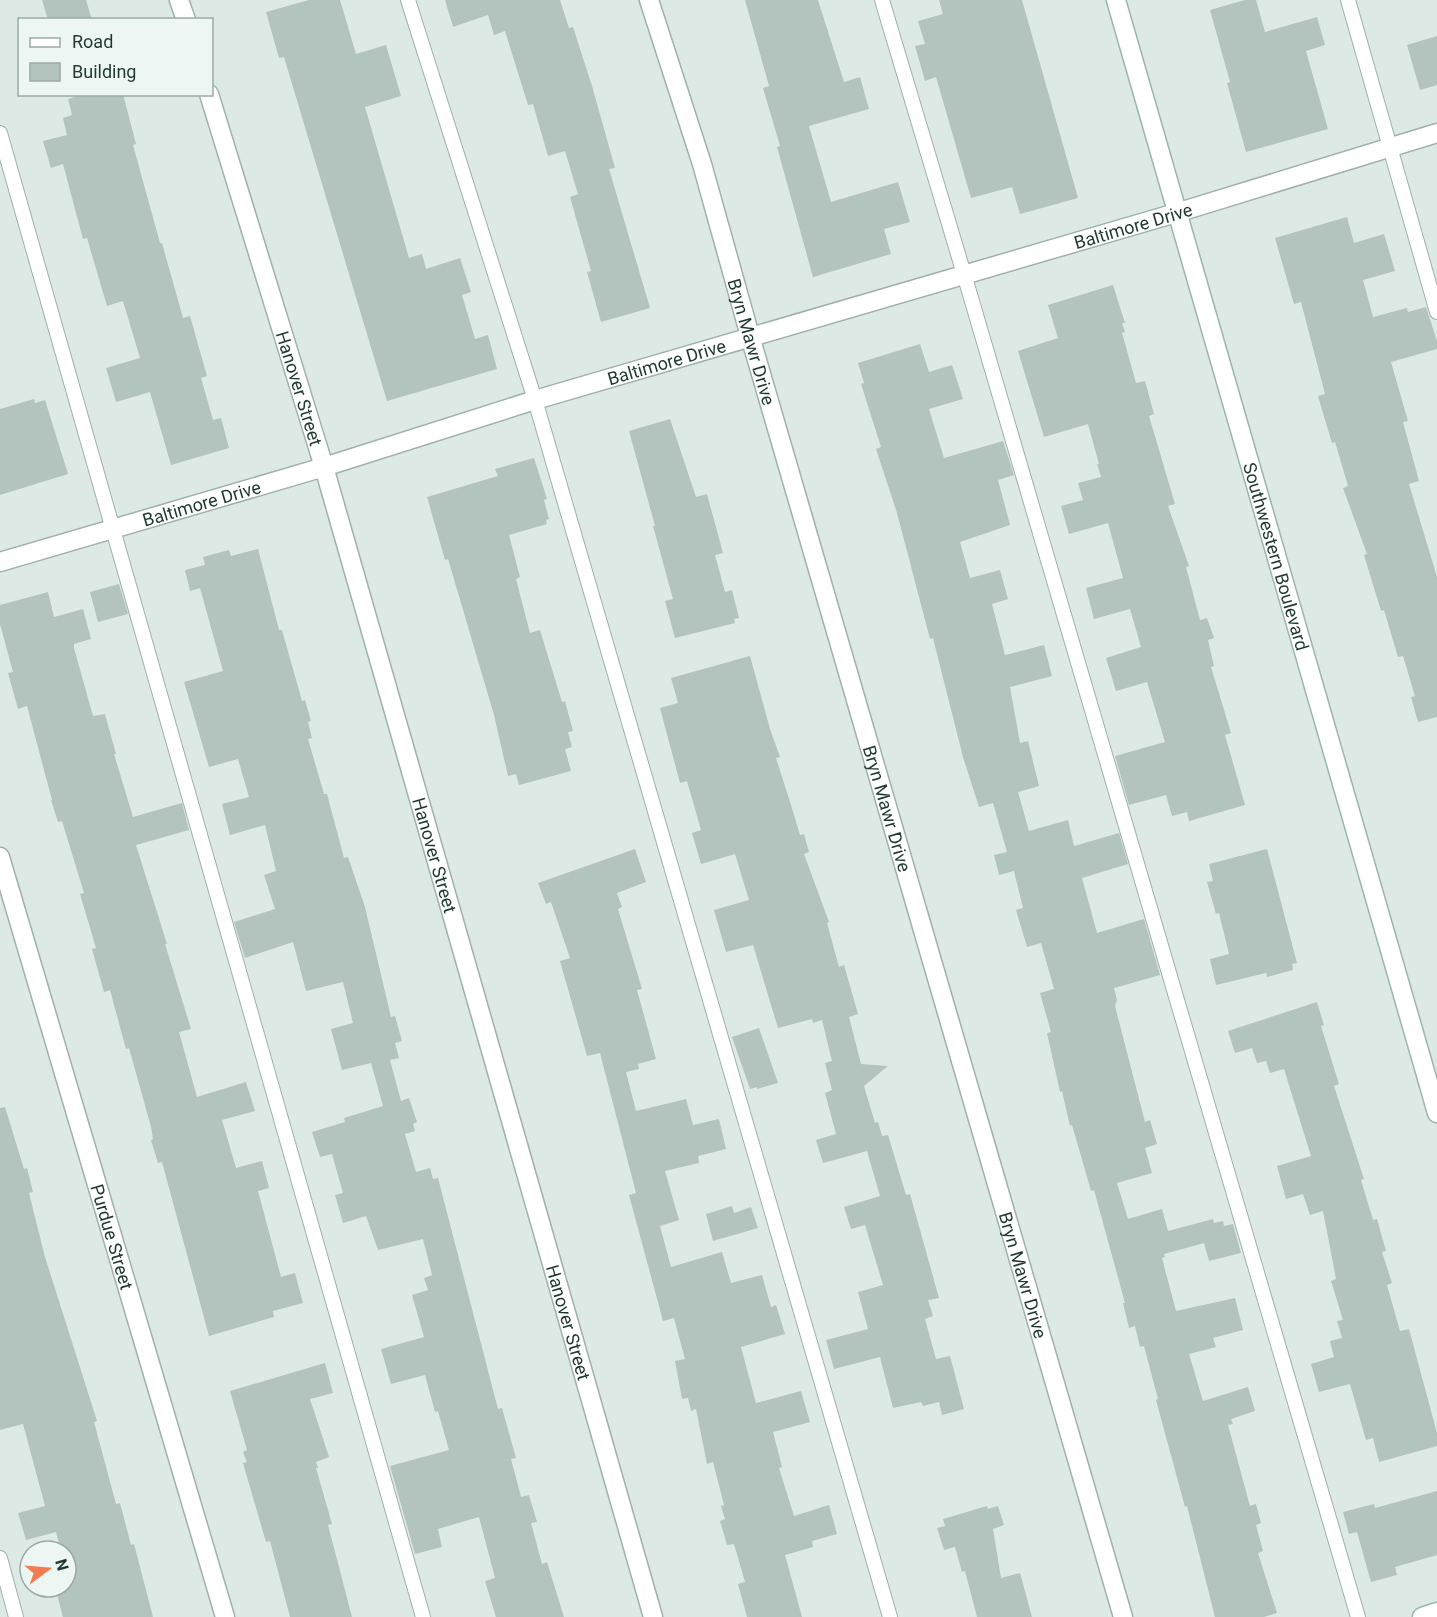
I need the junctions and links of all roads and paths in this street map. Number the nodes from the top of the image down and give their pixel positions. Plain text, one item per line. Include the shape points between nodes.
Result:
1 (180, 0) edge
2 (408, 0) edge
3 (649, 0) edge
4 (882, 0) edge
5 (1116, 0) edge
6 (1348, 0) edge
7 (185, 18) edge
8 (210, 96) edge
9 (0, 133) edge
10 (1437, 134) edge
11 (1389, 148) junction
12 (1176, 213) junction
13 (964, 274) junction
14 (1437, 312) edge
15 (750, 336) junction
16 (535, 400) junction
17 (324, 467) junction
18 (111, 529) junction
19 (0, 562) edge
20 (0, 857) edge
21 (1437, 1113) edge
22 (0, 1558) edge
23 (1437, 1612) edge
24 (16, 1617) edge
25 (225, 1617) edge
26 (423, 1617) edge
27 (653, 1617) edge
28 (890, 1617) edge
29 (1124, 1617) edge
30 (1358, 1617) edge
31 (1422, 1617) edge

1 - 7 street
2 - 16 lane
3 - 15 street, Bryn Mawr Drive via 702,164
4 - 13 lane
5 - 12 street, Southwestern Boulevard
6 - 11 lane
8 - 17 street, Hanover Street
9 - 18 lane
10 - 11 street, Baltimore Drive
11 - 12 street, Baltimore Drive
11 - 14 lane
12 - 13 street, Baltimore Drive
12 - 21 street, Southwestern Boulevard
13 - 15 street, Baltimore Drive
13 - 30 lane
15 - 16 street, Baltimore Drive
15 - 29 street, Bryn Mawr Drive
16 - 17 street, Baltimore Drive
16 - 28 lane
17 - 18 street, Baltimore Drive
17 - 27 street, Hanover Street
18 - 19 street, Baltimore Drive
18 - 26 lane
20 - 25 street, Purdue Street
22 - 24 lane
23 - 31 street

